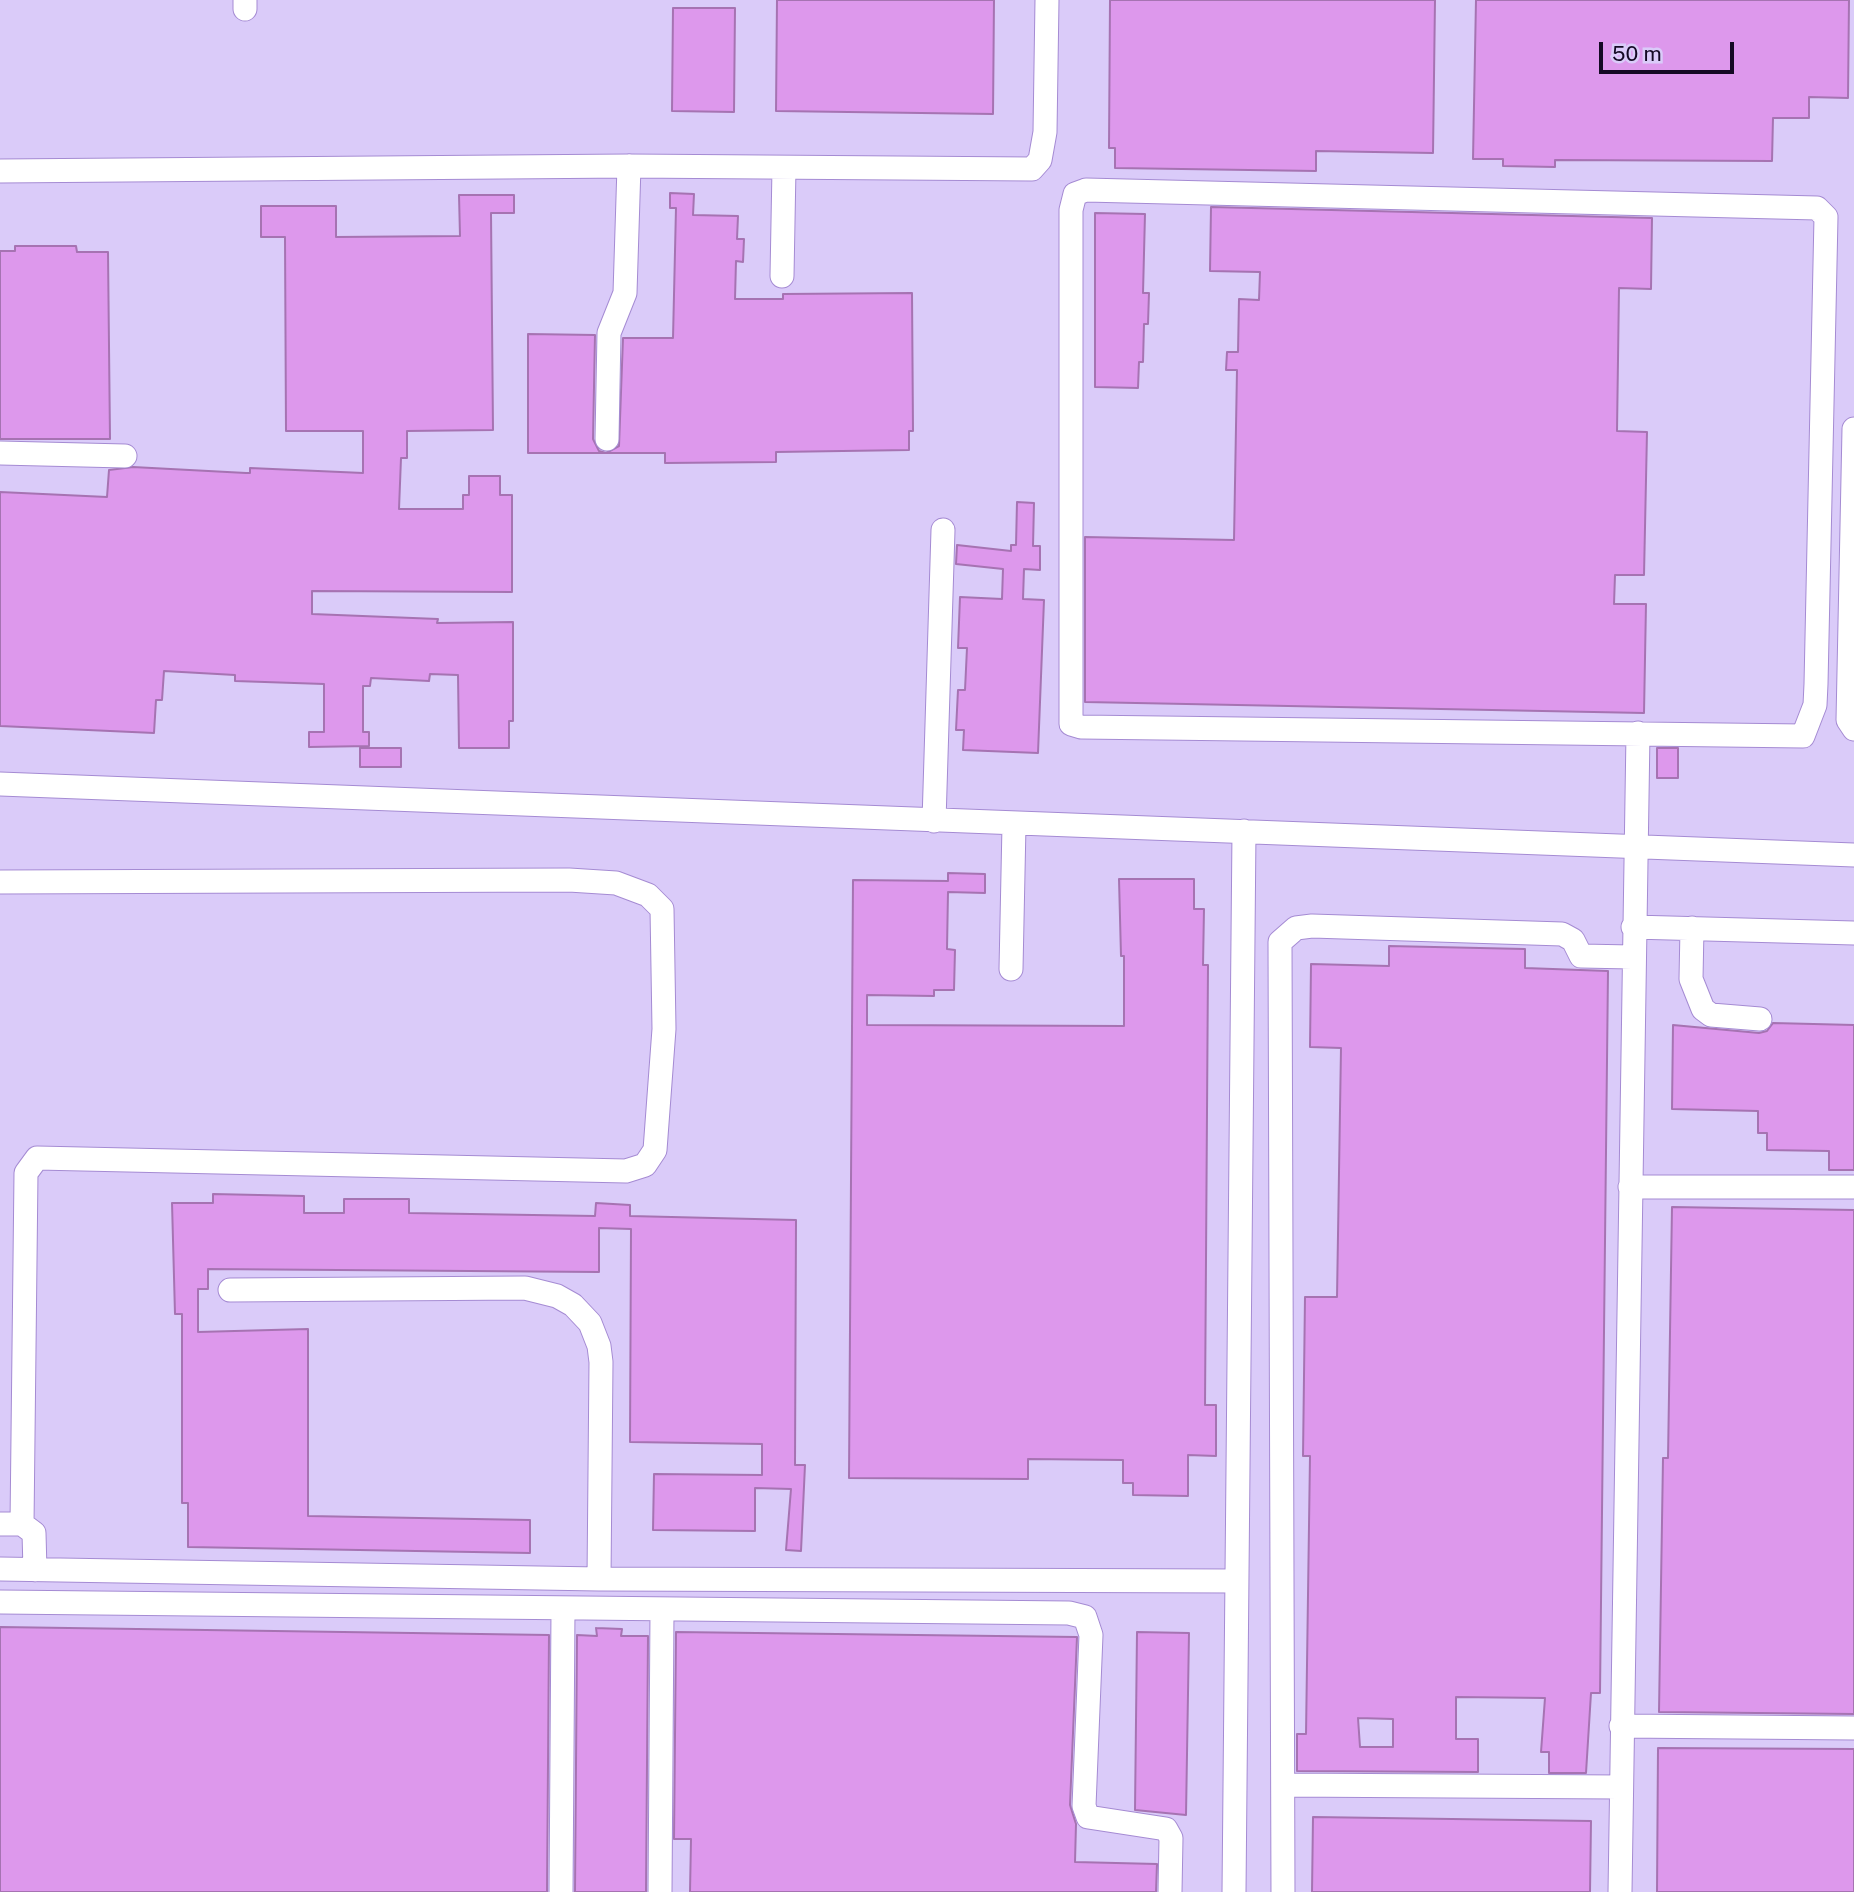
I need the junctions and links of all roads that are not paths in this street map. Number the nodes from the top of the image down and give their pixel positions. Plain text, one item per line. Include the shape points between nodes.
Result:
1 (1047, 0) edge
2 (629, 166) junction
3 (784, 168) junction
4 (0, 171) edge
5 (782, 276) dead end
6 (1854, 429) edge
7 (607, 439) dead end
8 (0, 453) edge
9 (125, 456) dead end
10 (943, 530) dead end
11 (1854, 729) edge
12 (1638, 733) junction
13 (0, 784) edge
14 (934, 821) junction
15 (1014, 825) junction
16 (1244, 831) junction
17 (1634, 844) junction
18 (1854, 855) edge
19 (0, 882) edge
20 (1633, 927) junction
21 (1692, 928) junction
22 (1854, 933) edge
23 (1632, 957) junction
24 (1012, 969) dead end
25 (1760, 1018) dead end
26 (1630, 1187) junction
27 (1854, 1187) edge
28 (230, 1290) dead end
29 (11, 1524) edge
30 (0, 1569) edge
31 (34, 1570) junction
32 (599, 1579) junction
33 (1236, 1581) junction
34 (0, 1602) edge
35 (563, 1609) junction
36 (662, 1611) junction
37 (1621, 1726) junction
38 (1854, 1728) edge
39 (1283, 1785) junction
40 (1620, 1787) junction
41 (561, 1892) edge
42 (660, 1892) edge
43 (1170, 1892) edge
44 (1234, 1892) edge
45 (1283, 1892) edge
46 (1620, 1892) edge

1 - 3 lane via 1045,132 1040,160 1032,169
2 - 3 lane
2 - 4 lane
2 - 7 lane via 625,293 609,333
3 - 5 lane
6 - 11 lane via 1848,720
8 - 9 lane
10 - 14 lane
12 - 12 lane via 1071,724 1071,210 1075,194 1086,190 1817,208 1826,216 1816,684 1809,724 1802,736
12 - 17 lane
13 - 14 lane
14 - 15 lane
15 - 16 lane
15 - 24 lane
16 - 17 lane
16 - 33 lane
17 - 18 lane
17 - 20 lane
19 - 29 lane via 569,880 616,883 648,895 662,909 663,1042 655,1150 645,1165 626,1171 37,1158 26,1173
20 - 21 lane
20 - 23 lane
21 - 22 lane
21 - 25 lane via 1691,979 1703,1009 1711,1015
23 - 26 lane
23 - 39 lane via 1581,956 1573,940 1562,934 1312,926 1296,928 1280,942
26 - 27 lane
26 - 37 lane
28 - 32 lane via 525,1288 573,1305 590,1323 601,1362
29 - 31 lane via 34,1533
30 - 31 lane
31 - 32 lane
32 - 33 lane
33 - 44 lane
34 - 35 lane
35 - 36 lane
35 - 41 lane
36 - 42 lane
36 - 43 lane via 1069,1613 1085,1617 1091,1635 1084,1806 1088,1817 1095,1819 1166,1829 1171,1838
37 - 38 lane
37 - 40 lane
39 - 40 lane
39 - 45 lane
40 - 46 lane

